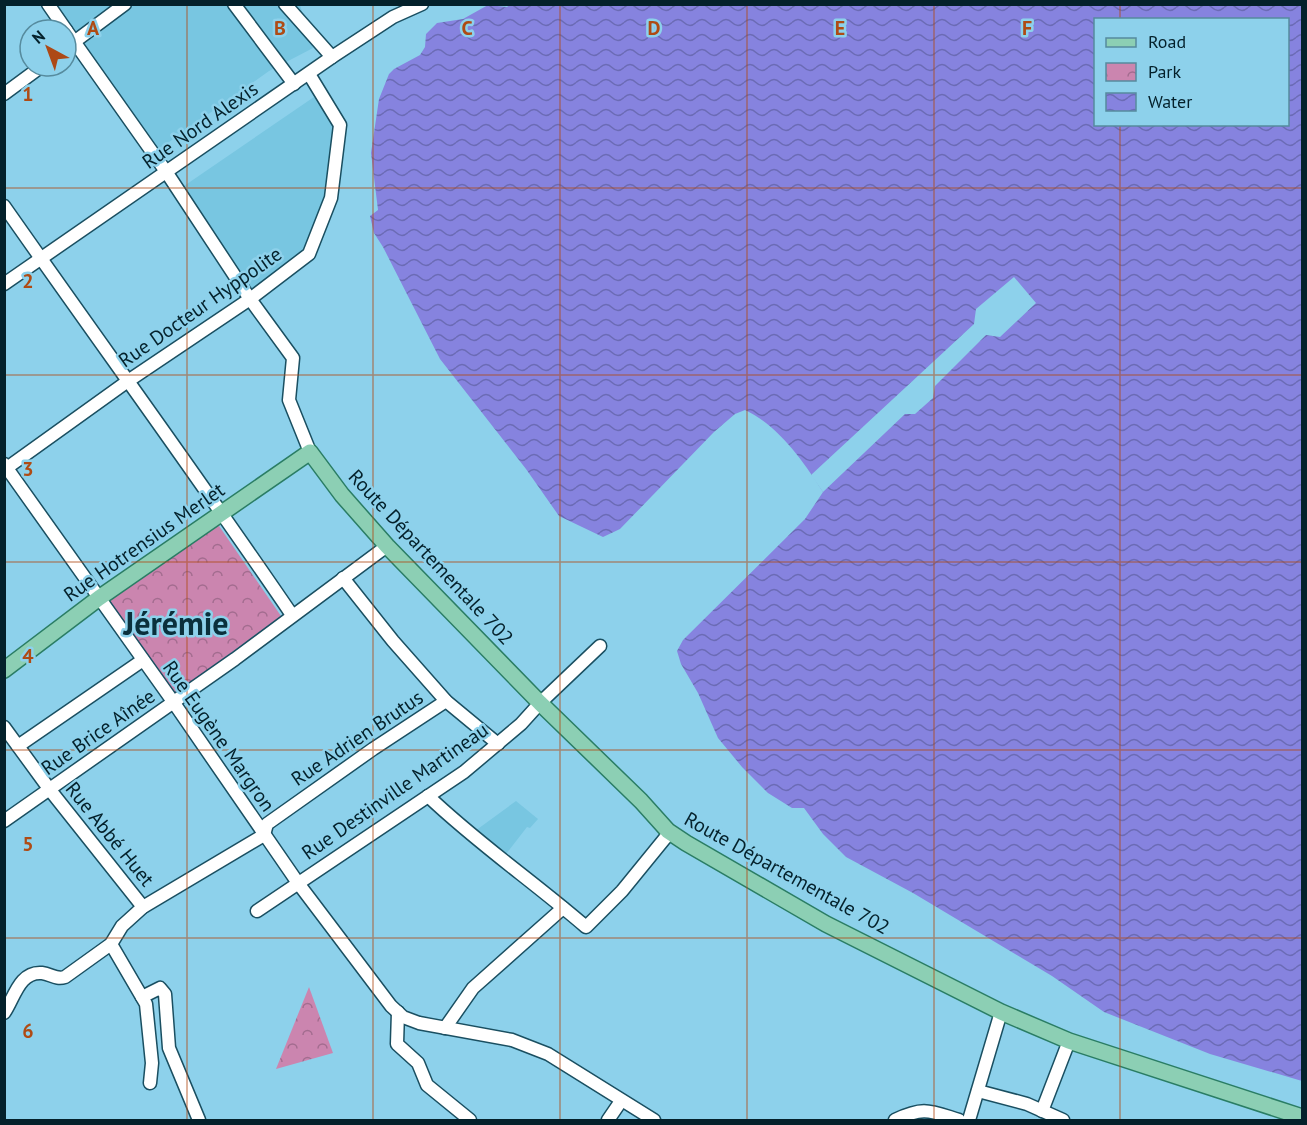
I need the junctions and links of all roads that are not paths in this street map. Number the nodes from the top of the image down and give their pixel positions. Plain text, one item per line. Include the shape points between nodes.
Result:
1 (48, 4) edge
2 (125, 4) edge
3 (234, 4) edge
4 (285, 4) edge
5 (422, 4) edge
6 (58, 18) edge
7 (78, 39) edge
8 (78, 56) edge
9 (332, 57) junction
10 (309, 74) junction
11 (26, 78) edge
12 (294, 84) junction
13 (4, 94) edge
14 (167, 173) junction
15 (4, 206) edge
16 (41, 259) junction
17 (4, 285) edge
18 (250, 299) junction
19 (128, 381) junction
20 (310, 452) junction
21 (6, 467) edge
22 (222, 512) junction
23 (387, 546) junction
24 (343, 578) junction
25 (99, 598) junction
26 (292, 615) junction
27 (600, 646) dead end
28 (144, 660) junction
29 (4, 670) edge
30 (446, 701) junction
31 (174, 703) junction
32 (540, 703) junction
33 (5, 727) edge
34 (498, 744) junction
35 (18, 746) junction
36 (50, 790) junction
37 (428, 796) junction
38 (4, 821) edge
39 (668, 831) junction
40 (264, 835) junction
41 (298, 883) junction
42 (143, 907) junction
43 (563, 908) junction
44 (257, 911) dead end
45 (111, 944) junction
46 (142, 997) junction
47 (398, 1012) junction
48 (1001, 1012) junction
49 (4, 1013) edge
50 (445, 1028) junction
51 (1069, 1041) junction
52 (150, 1083) dead end
53 (978, 1091) junction
54 (621, 1101) junction
55 (1042, 1111) junction
56 (1302, 1118) edge
57 (900, 1119) edge
58 (199, 1120) edge
59 (470, 1120) edge
60 (608, 1120) edge
61 (654, 1120) edge
62 (959, 1120) edge
63 (969, 1120) edge
64 (1063, 1120) edge

1 - 6 street
2 - 7 street
3 - 12 street
4 - 9 street
5 - 9 street, Rue Nord Alexis via 393,17
8 - 14 street
9 - 10 street, Rue Nord Alexis
10 - 12 street, Rue Nord Alexis
10 - 18 street, Rue Docteur Hyppolite via 340,125 331,198 309,254
11 - 13 street
12 - 14 street, Rue Nord Alexis
14 - 16 street, Rue Nord Alexis
14 - 18 street
15 - 16 street
16 - 17 street, Rue Nord Alexis
16 - 19 street
18 - 19 street, Rue Docteur Hyppolite
18 - 20 street via 293,358 289,400
19 - 21 street, Rue Docteur Hyppolite
19 - 22 street
20 - 22 main road, Rue Hotrensius Merlet
20 - 23 main road, Route Départementale 702
21 - 25 street, Rue Eugène Margron
22 - 25 main road, Rue Hotrensius Merlet
22 - 26 street
23 - 24 street, Rue Brice Aînée
23 - 32 main road, Route Départementale 702
24 - 26 street, Rue Brice Aînée
24 - 30 street
25 - 28 street, Rue Eugène Margron
25 - 29 main road, Rue Hotrensius Merlet
26 - 31 street, Rue Brice Aînée
27 - 32 street, Rue Destinville Martineau
28 - 31 street, Rue Eugène Margron
28 - 35 street
30 - 34 street
30 - 40 street, Rue Adrien Brutus via 267,824
31 - 36 street, Rue Brice Aînée
31 - 40 street, Rue Eugène Margron
32 - 34 street, Rue Destinville Martineau
32 - 39 main road, Route Départementale 702
33 - 35 street, Rue Abbé Huet
34 - 37 street, Rue Destinville Martineau
35 - 36 street, Rue Abbé Huet
36 - 38 street, Rue Brice Aînée
36 - 42 street, Rue Abbé Huet
37 - 41 street, Rue Destinville Martineau
37 - 43 street via 458,825
39 - 43 street via 622,891 585,927
39 - 48 main road, Route Départementale 702 via 826,924
40 - 41 street, Rue Eugène Margron
40 - 42 street, Rue Adrien Brutus
41 - 44 street, Rue Destinville Martineau
41 - 47 street, Rue Eugène Margron
42 - 45 street, Rue Adrien Brutus via 122,926
43 - 50 street via 473,988
45 - 46 street
45 - 49 street, Rue Adrien Brutus via 65,977 42,973 26,979
46 - 52 street via 152,1063
46 - 58 street via 160,988 165,994 169,1048
47 - 50 street via 419,1023
47 - 59 street via 397,1044 417,1063 427,1084
48 - 51 main road, Route Départementale 702
48 - 53 street
50 - 54 street via 512,1040 548,1053
51 - 55 street
51 - 56 main road, Route Départementale 702
53 - 55 street
53 - 63 street
54 - 60 street
54 - 61 street
55 - 64 street
57 - 62 street via 912,1112 930,1110

